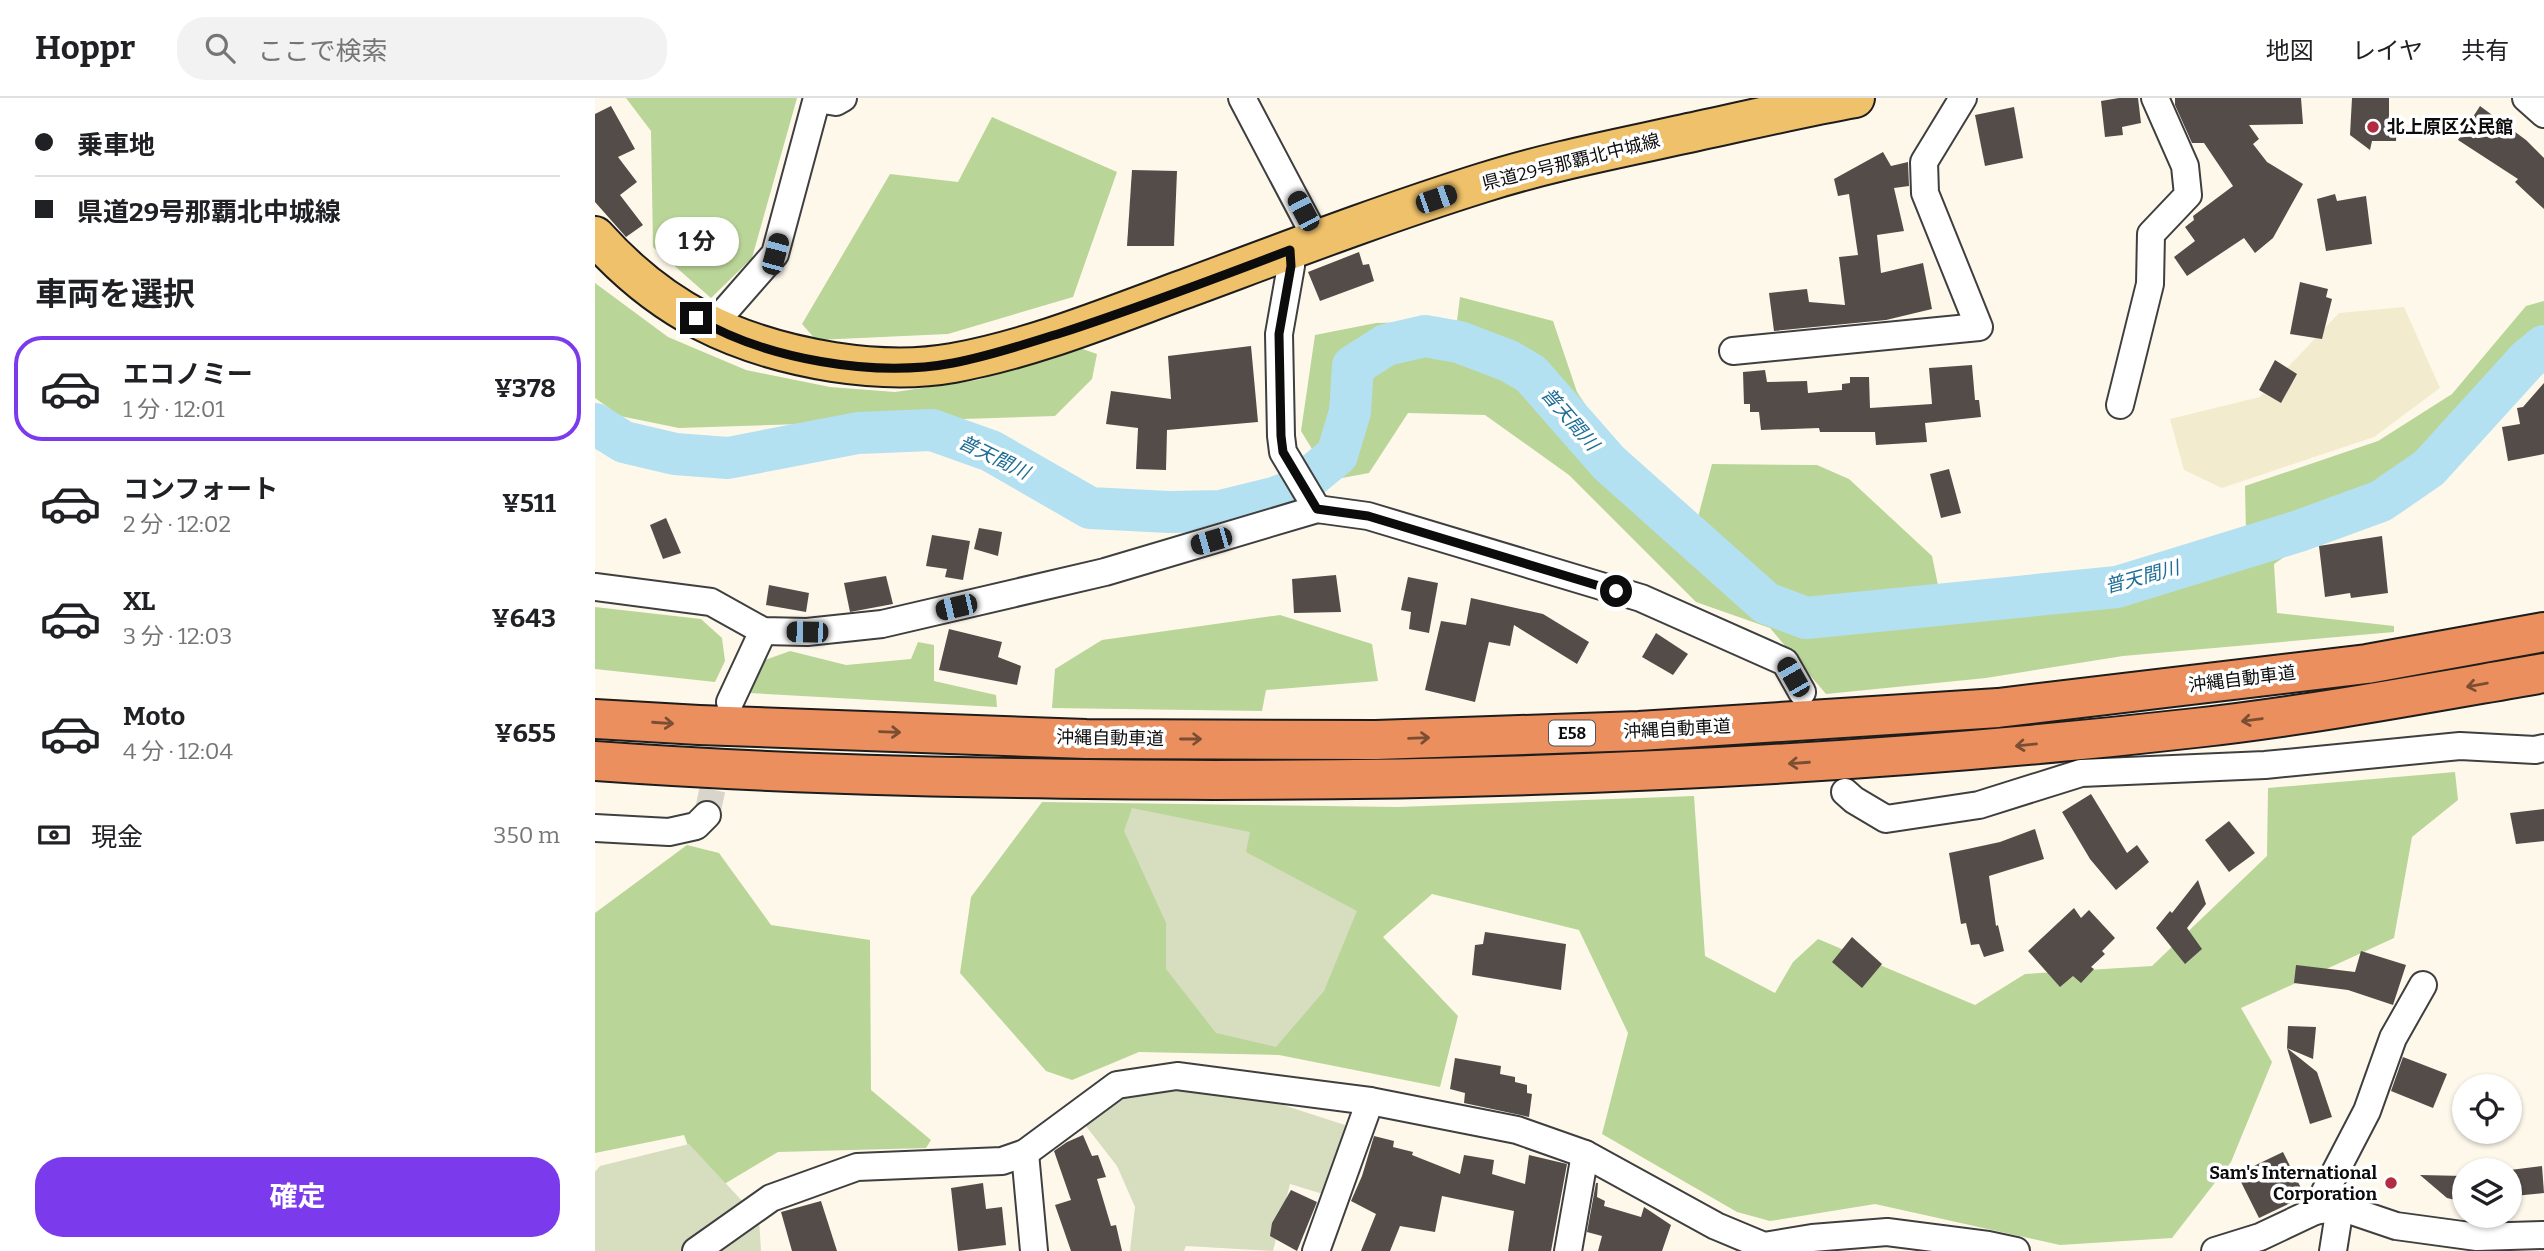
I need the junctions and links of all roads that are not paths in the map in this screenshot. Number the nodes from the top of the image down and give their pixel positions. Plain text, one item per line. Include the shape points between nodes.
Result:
1 (817, 98) edge
2 (843, 98) edge
3 (1242, 98) edge
4 (1855, 98) edge
5 (1963, 98) edge
6 (2155, 98) edge
7 (2526, 98) edge
8 (2544, 114) edge
9 (595, 236) edge
10 (1304, 245) junction
11 (711, 327) junction
12 (1733, 351) dead end
13 (2120, 405) dead end
14 (1316, 509) junction
15 (595, 587) edge
16 (763, 631) junction
17 (2544, 632) edge
18 (2544, 673) edge
19 (1802, 692) dead end
20 (730, 702) tunnel mouth
21 (595, 719) edge
22 (2544, 748) edge
23 (595, 761) edge
24 (1846, 792) dead end
25 (707, 815) dead end
26 (595, 828) edge
27 (2423, 985) dead end
28 (1370, 1101) junction
29 (1025, 1153) junction
30 (1585, 1154) junction
31 (2327, 1209) junction
32 (2544, 1235) edge
33 (1764, 1249) edge
34 (696, 1251) edge
35 (1034, 1251) edge
36 (1316, 1251) edge
37 (1568, 1251) edge
38 (2017, 1251) edge
39 (2215, 1251) edge
40 (2333, 1251) edge

1 - 2 street via 837,102
1 - 11 street via 775,254
3 - 10 street
4 - 10 main road, 県道29号那覇北中城線 via 1543,166
5 - 12 street via 1924,162 1925,193 1979,327
6 - 13 street via 2185,166 2188,195 2151,234 2150,284
7 - 8 street
9 - 11 main road, 県道29号那覇北中城線 via 649,286
10 - 11 main road, 県道29号那覇北中城線 via 1092,323 951,363 860,366 791,355
10 - 14 street via 1291,266 1279,334 1283,452
14 - 16 street via 1105,572 882,624 807,632
14 - 19 street via 1368,516 1641,598 1785,662
15 - 16 street via 711,602
16 - 20 street
21 -> 17 highway, 沖縄自動車道 / E58 via 1100,739 1376,740 1639,732 1998,708 2367,664
18 -> 23 highway via 2198,728 1782,764 1399,780 1114,780 743,772
22 - 24 street via 2460,746 2265,765 2081,773 1979,805 1886,819
25 - 26 street via 696,826 669,832
27 - 31 street via 2393,1038
28 - 29 street via 1177,1076 1117,1085
28 - 30 street via 1517,1130
28 - 36 street
29 - 34 street via 1002,1161 857,1167 771,1198
29 - 35 street
30 - 33 street
30 - 37 street
31 - 32 street via 2396,1226 2477,1237
31 - 39 street
31 - 40 street
33 - 38 street via 1812,1238 1888,1232

